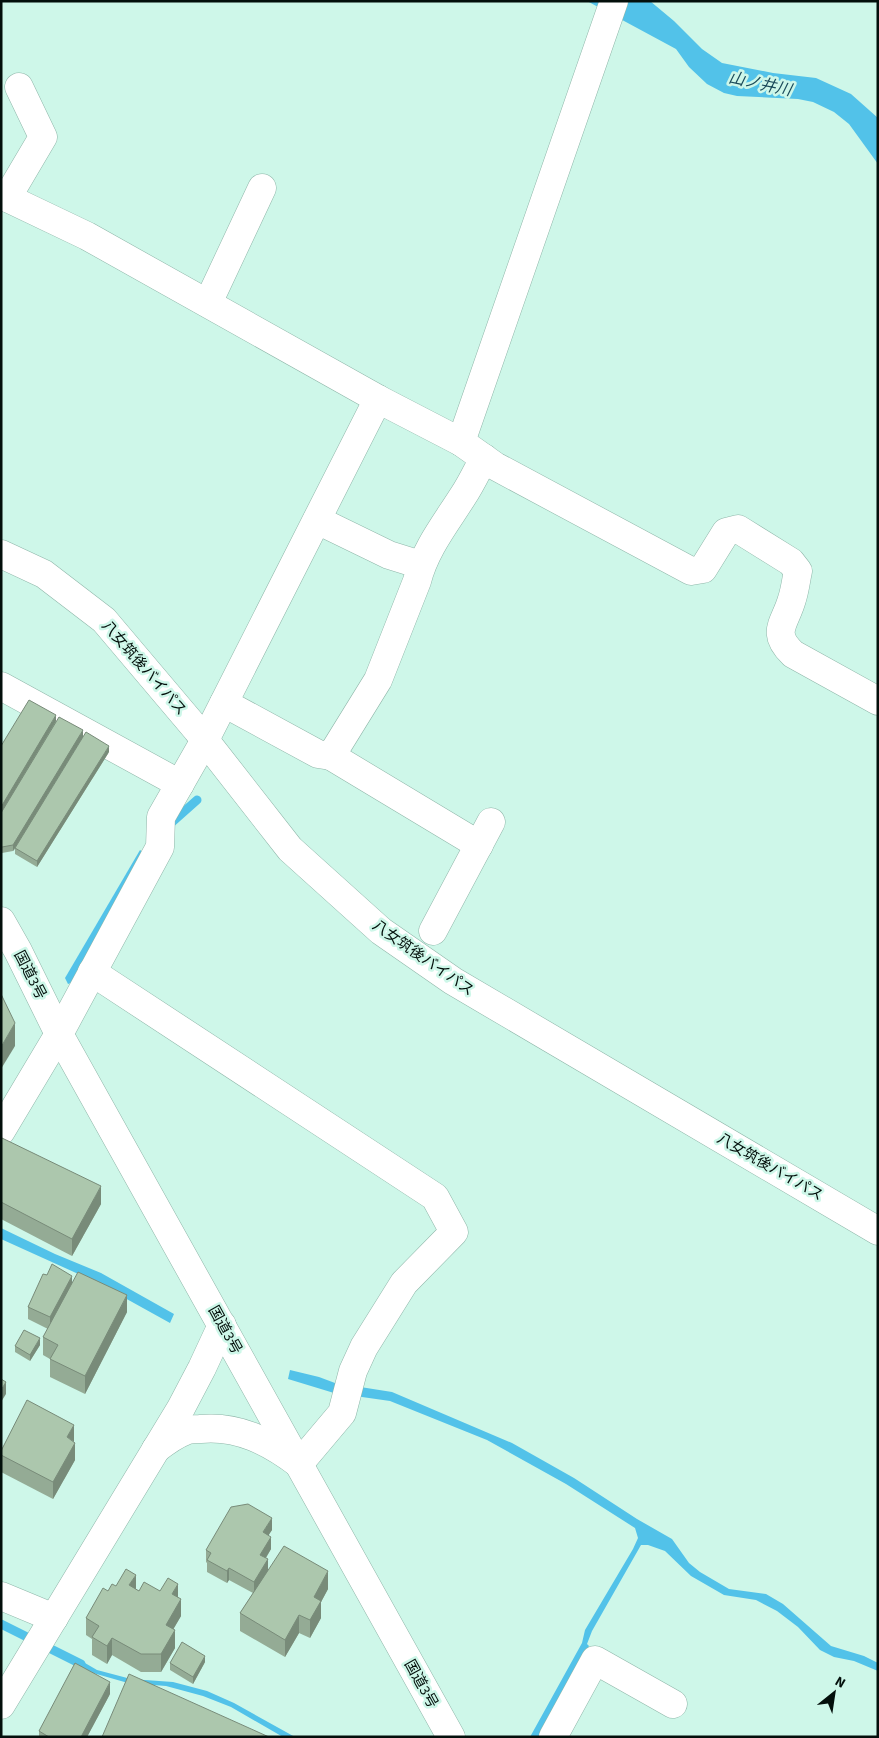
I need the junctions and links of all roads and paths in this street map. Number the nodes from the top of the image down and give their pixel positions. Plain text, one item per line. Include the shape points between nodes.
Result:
1 (614, 1) edge
2 (19, 86) dead end
3 (262, 188) dead end
4 (4, 197) edge
5 (208, 303) junction
6 (378, 399) junction
7 (461, 442) junction
8 (484, 458) junction
9 (317, 520) junction
10 (1, 554) edge
11 (421, 565) junction
12 (1, 686) edge
13 (878, 701) edge
14 (224, 703) junction
15 (205, 740) junction
16 (331, 756) junction
17 (180, 784) junction
18 (1, 921) edge
19 (433, 931) dead end
20 (92, 972) junction
21 (59, 1034) junction
22 (1, 1131) edge
23 (878, 1230) edge
24 (222, 1325) junction
25 (156, 1449) junction
26 (298, 1464) junction
27 (1, 1596) edge
28 (54, 1618) junction
29 (673, 1704) dead end
30 (1, 1705) edge
31 (451, 1737) edge
32 (553, 1737) edge

1 - 7 main road
2 - 4 main road via 43,137
3 - 5 main road
4 - 5 main road via 87,236
5 - 6 main road
6 - 7 main road
6 - 9 main road
7 - 8 main road
8 - 11 main road
8 - 13 main road via 691,571 703,569 726,532 738,529 791,562 798,571 780,630 783,644 793,654
9 - 11 main road via 389,555
9 - 14 main road
10 - 15 main road, 八女筑後バイパス via 44,574 104,620
11 - 16 main road via 378,680
12 - 17 main road
14 - 15 main road
14 - 16 main road via 318,754
15 - 17 main road
15 - 23 main road, 八女筑後バイパス via 290,848 381,931 453,981
16 - 19 main road via 485,833
17 - 20 main road via 161,817 160,847
18 - 21 main road, 国道3号
20 - 21 main road
20 - 26 main road via 435,1197 454,1232 404,1283 364,1347 342,1413
21 - 22 main road
21 - 24 main road, 国道3号
24 - 25 main road via 181,1408
24 - 26 main road, 国道3号
25 - 26 main road via 187,1430 216,1427 264,1441
25 - 28 main road
26 - 31 main road, 国道3号
27 - 28 main road
28 - 30 main road
29 - 32 main road via 595,1660

